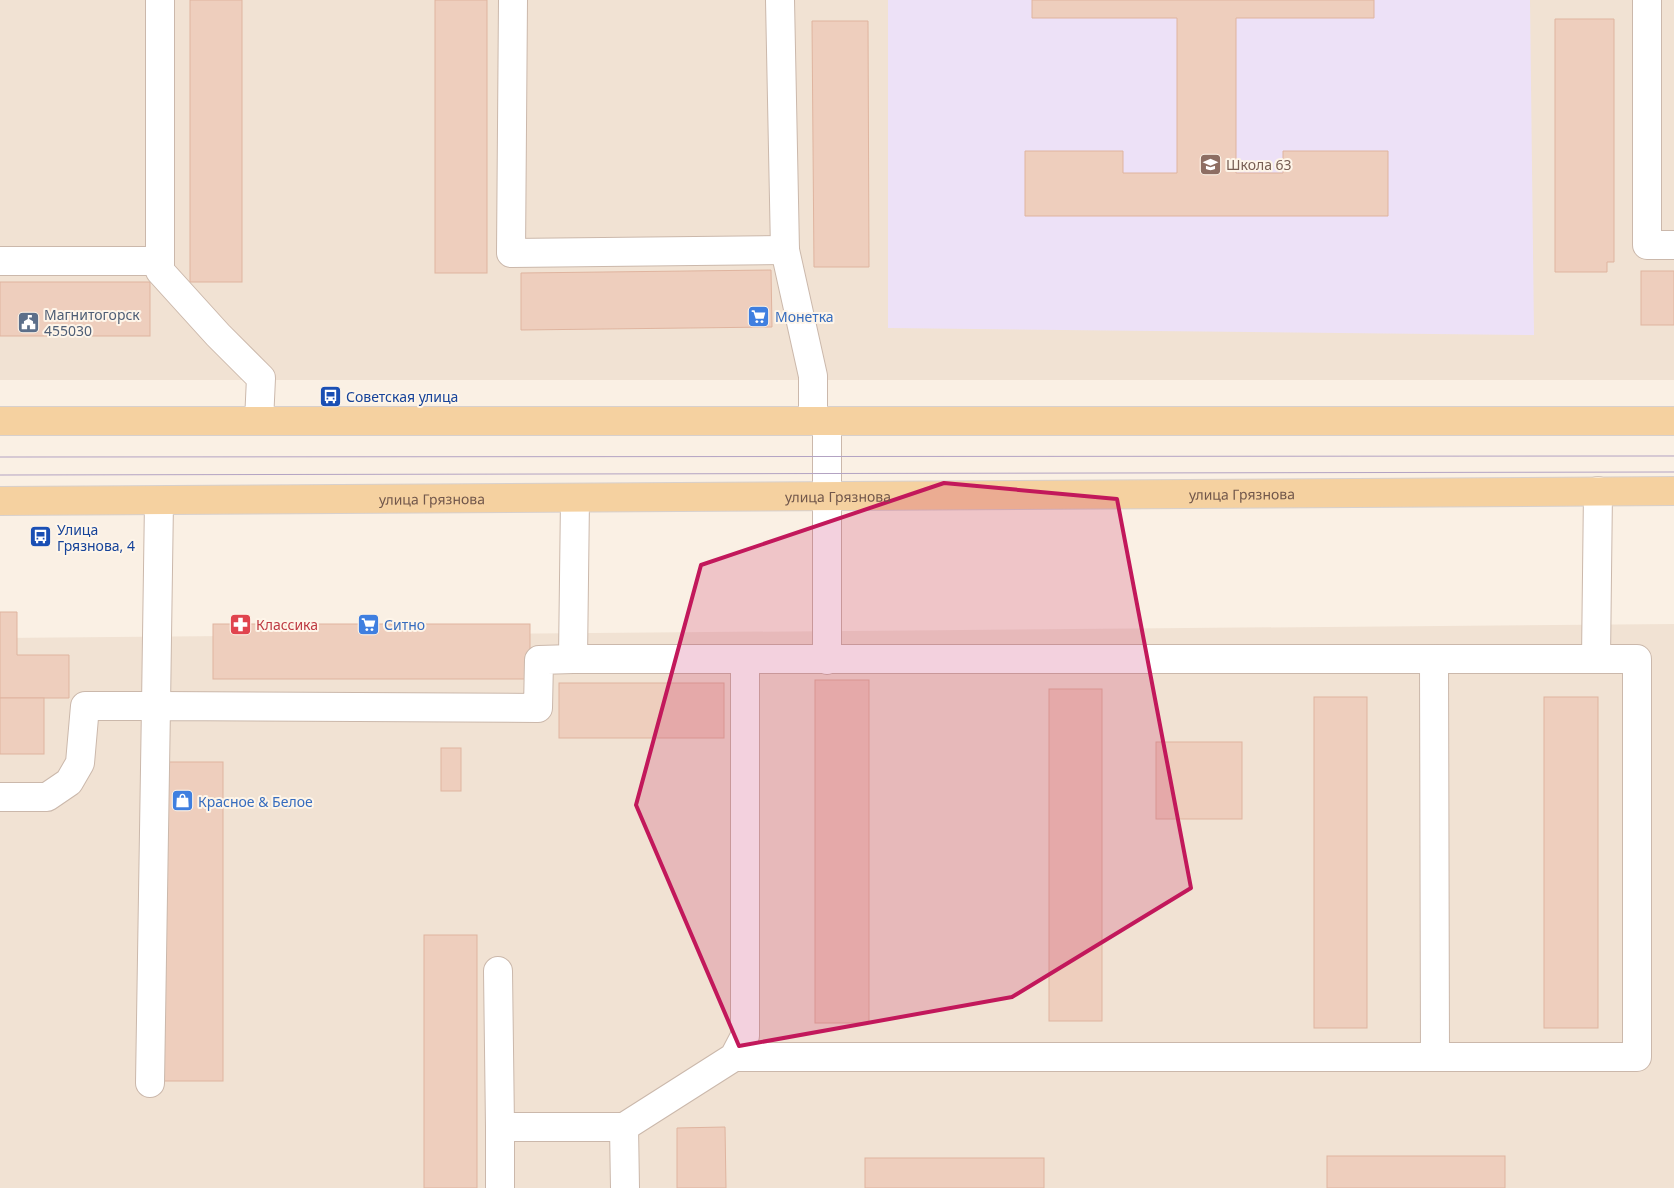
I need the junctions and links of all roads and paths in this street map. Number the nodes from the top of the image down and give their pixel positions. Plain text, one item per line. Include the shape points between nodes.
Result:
1 (160, 0) edge
2 (513, 0) edge
3 (780, 0) edge
4 (1647, 0) edge
5 (1674, 245) edge
6 (785, 250) junction
7 (0, 261) edge
8 (160, 261) junction
9 (0, 421) edge
10 (259, 421) junction
11 (820, 421) junction
12 (1674, 421) edge
13 (1598, 491) junction
14 (1674, 491) edge
15 (827, 497) junction
16 (575, 499) junction
17 (0, 501) edge
18 (159, 501) junction
19 (1596, 659) junction
20 (573, 660) junction
21 (745, 660) junction
22 (827, 660) junction
23 (1434, 660) junction
24 (156, 706) junction
25 (0, 797) edge
26 (498, 971) dead end
27 (734, 1057) junction
28 (1435, 1057) junction
29 (150, 1083) dead end
30 (500, 1127) junction
31 (624, 1127) junction
32 (500, 1188) edge
33 (625, 1188) edge

1 - 8 lane
2 - 6 lane via 511,252
3 - 6 lane
4 - 5 lane via 1647,245
6 - 11 lane
7 - 8 lane
8 - 10 lane via 160,270 261,378
9 - 10 main road
10 - 11 main road
11 - 12 main road
11 - 15 lane
13 - 14 main road, улица Грязнова
13 - 15 main road, улица Грязнова
13 - 19 lane
15 - 16 main road, улица Грязнова
15 - 22 lane
16 - 18 main road, улица Грязнова
16 - 20 lane
17 - 18 main road, улица Грязнова
18 - 24 lane
19 - 23 lane
19 - 28 lane via 1637,660 1637,1057
20 - 21 lane
20 - 24 lane via 539,660 538,708
21 - 22 lane
21 - 27 lane via 745,1036
22 - 23 lane
23 - 28 lane
24 - 25 lane via 85,706 80,763 69,782 47,797
24 - 29 lane
26 - 30 lane
27 - 28 lane
27 - 31 lane
30 - 31 lane
30 - 32 lane
31 - 33 lane

